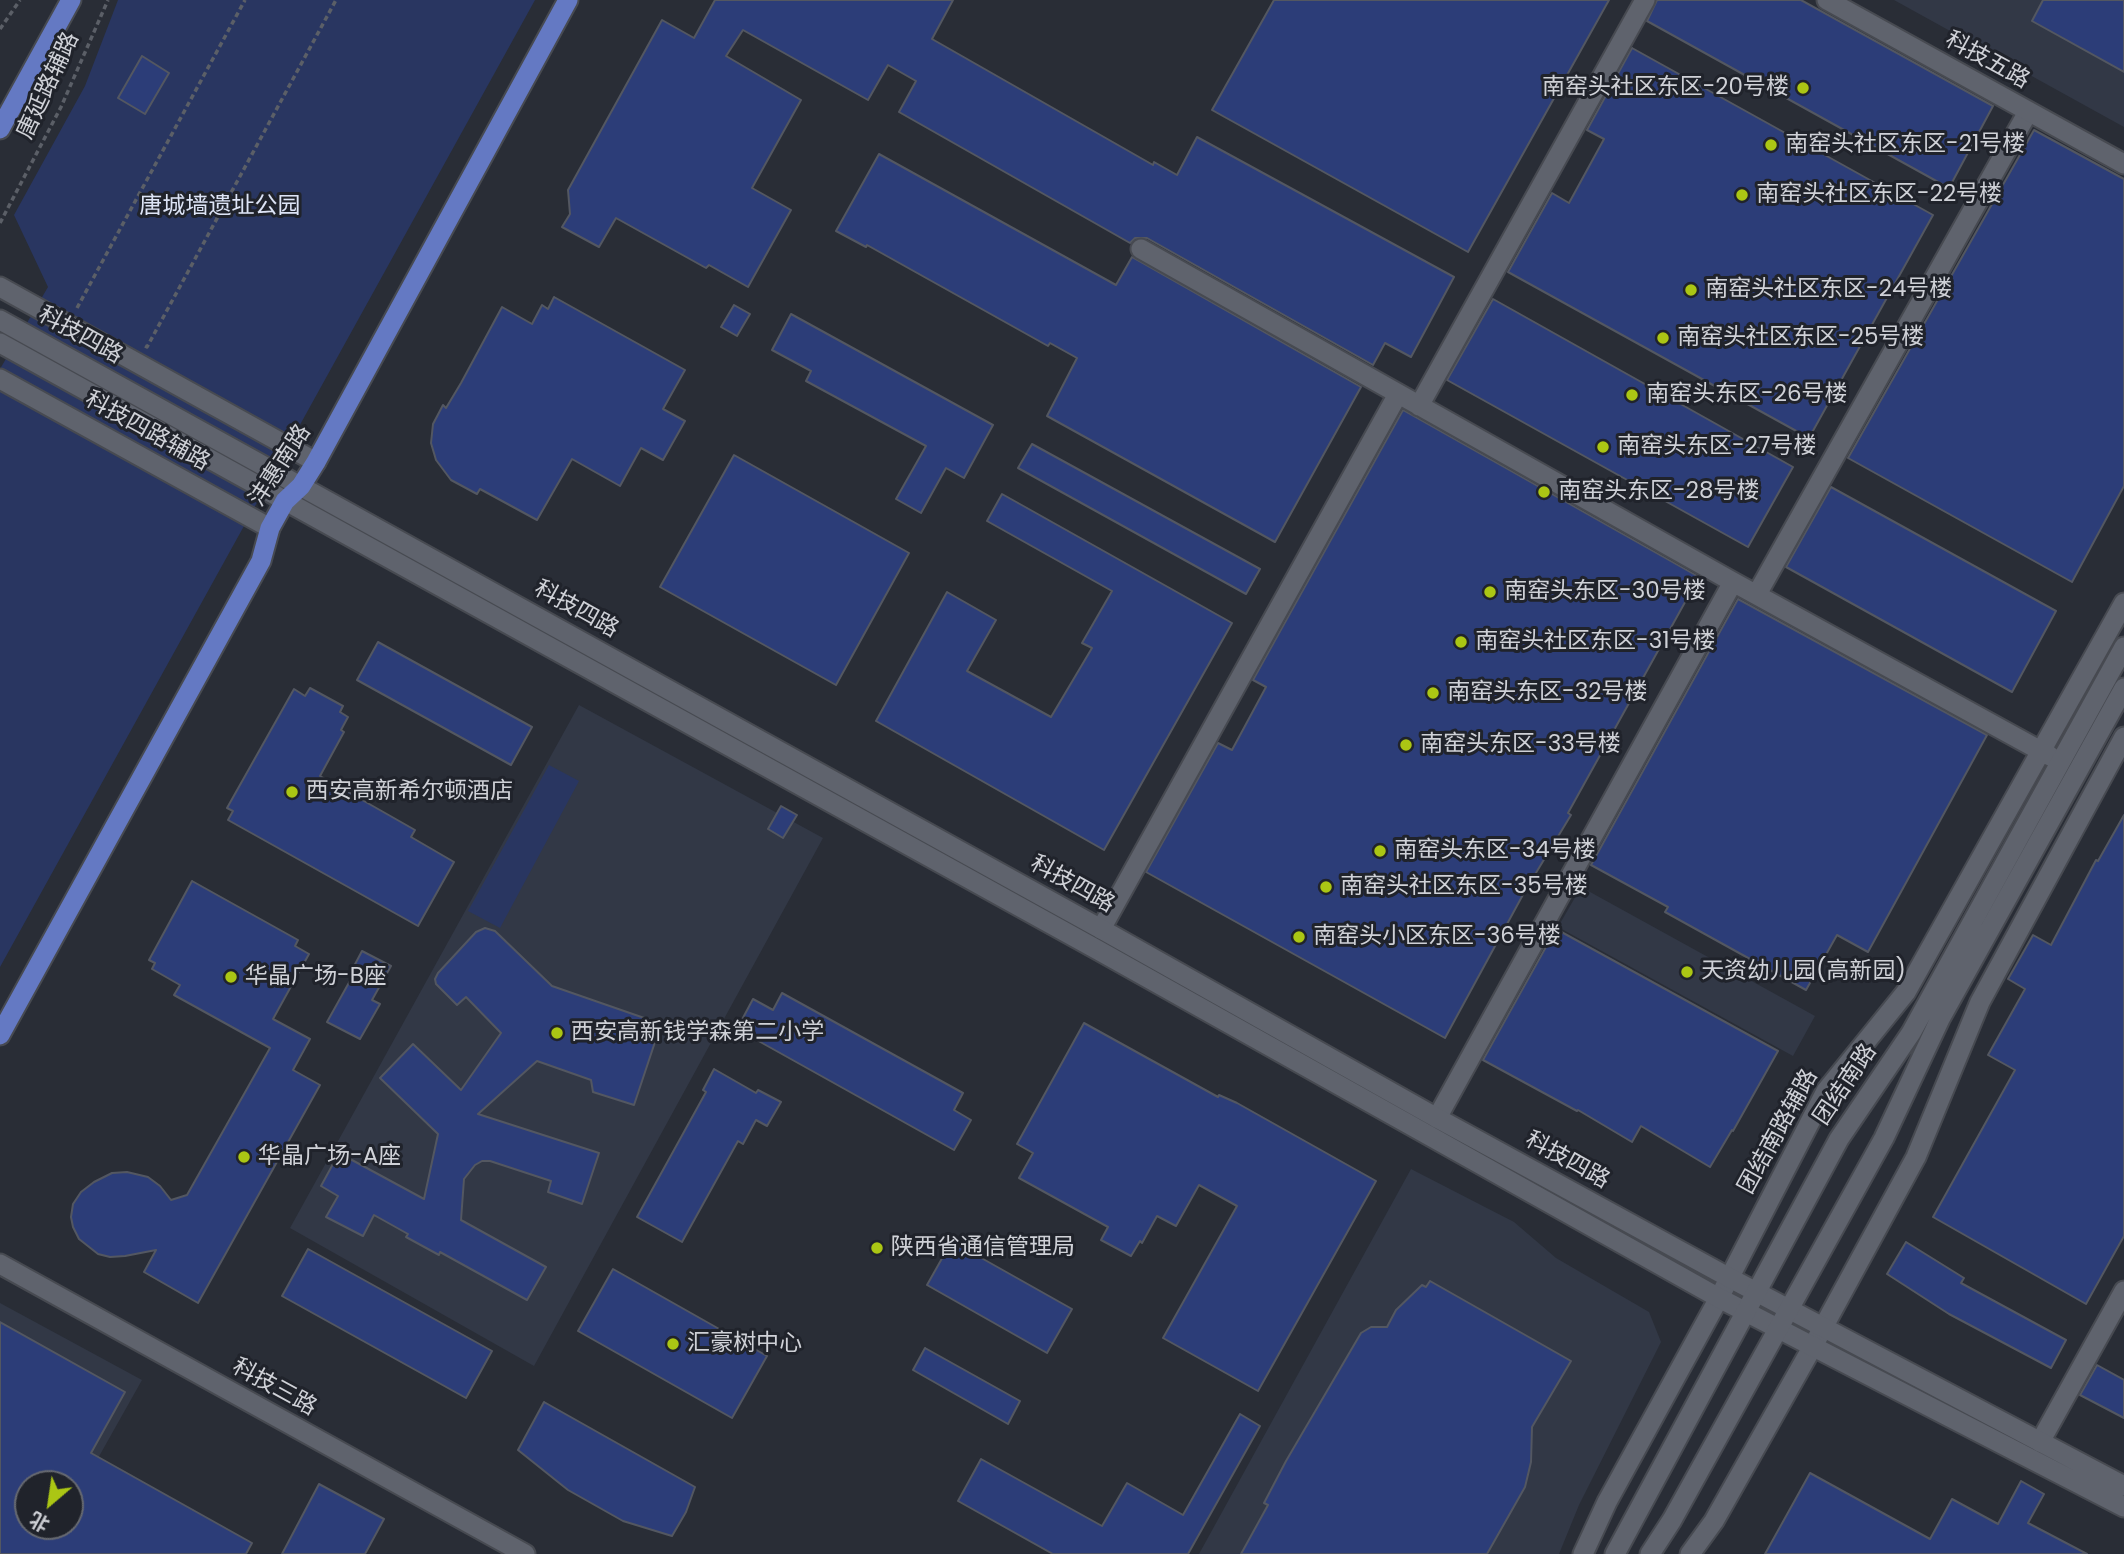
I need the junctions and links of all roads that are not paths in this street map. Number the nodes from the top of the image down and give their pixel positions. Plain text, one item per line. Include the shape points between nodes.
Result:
1 (71, 0) edge
2 (568, 0) edge
3 (1645, 0) edge
4 (1827, 0) edge
5 (2028, 112) junction
6 (0, 129) edge
7 (2124, 164) edge
8 (1141, 248) dead end
9 (0, 287) edge
10 (0, 320) edge
11 (0, 343) edge
12 (0, 379) edge
13 (1398, 394) junction
14 (1419, 405) junction
15 (316, 462) junction
16 (302, 486) junction
17 (285, 501) junction
18 (270, 528) junction
19 (1733, 582) junction
20 (1757, 594) junction
21 (2124, 603) edge
22 (2124, 647) edge
23 (2124, 688) edge
24 (2116, 722) edge
25 (2124, 737) edge
26 (2040, 750) junction
27 (2060, 761) junction
28 (1101, 929) junction
29 (0, 1035) edge
30 (1437, 1118) junction
31 (0, 1265) edge
32 (1728, 1277) junction
33 (1755, 1291) junction
34 (2124, 1291) edge
35 (1719, 1298) junction
36 (1790, 1309) junction
37 (1745, 1311) junction
38 (1824, 1327) junction
39 (1779, 1328) junction
40 (1813, 1346) junction
41 (2040, 1442) junction
42 (2124, 1486) edge
43 (2124, 1507) edge
44 (525, 1554) edge
45 (1583, 1554) edge
46 (1615, 1554) edge
47 (1650, 1554) edge
48 (1690, 1554) edge

1 - 6 main road
2 - 15 main road, 沣惠南路
3 - 14 street
4 - 5 street, 科技五路
5 - 7 street, 科技五路
5 - 20 street
8 - 13 street
9 - 15 street
10 - 16 street, 科技四路
11 - 17 street, 科技四路
12 - 18 street, 科技四路辅路
13 - 14 street
13 - 28 street
14 - 19 street
15 - 16 main road, 沣惠南路
16 - 17 main road, 沣惠南路
16 - 28 street, 科技四路
17 - 18 main road, 沣惠南路
17 - 35 street, 科技四路
18 - 29 main road, 沣惠南路 via 261,561
19 - 20 street
19 - 30 street
20 - 26 street
21 - 26 street, 团结南路辅路
22 - 27 street, 团结南路
23 - 24 street
24 - 36 street via 1940,1019 1884,1138
25 - 38 street via 1980,1002 1916,1157
26 - 27 street
26 - 32 street, 团结南路辅路 via 1906,992 1826,1091
27 - 33 street, 团结南路 via 1911,1032 1839,1139
28 - 30 street, 科技四路
30 - 32 street, 科技四路
31 - 44 street, 科技三路
32 - 33 street, 科技四路
32 - 35 street, 团结南路辅路
33 - 36 street, 科技四路
33 - 37 street, 团结南路
34 - 41 street
35 - 37 street, 科技四路
35 - 45 street, 团结南路辅路
36 - 38 street, 科技四路
36 - 39 street
37 - 39 street, 科技四路
37 - 46 street, 团结南路
38 - 40 street
38 - 41 street, 科技四路
39 - 40 street, 科技四路
39 - 47 street
40 - 43 street, 科技四路
40 - 48 street via 1714,1521
41 - 42 street, 科技四路

